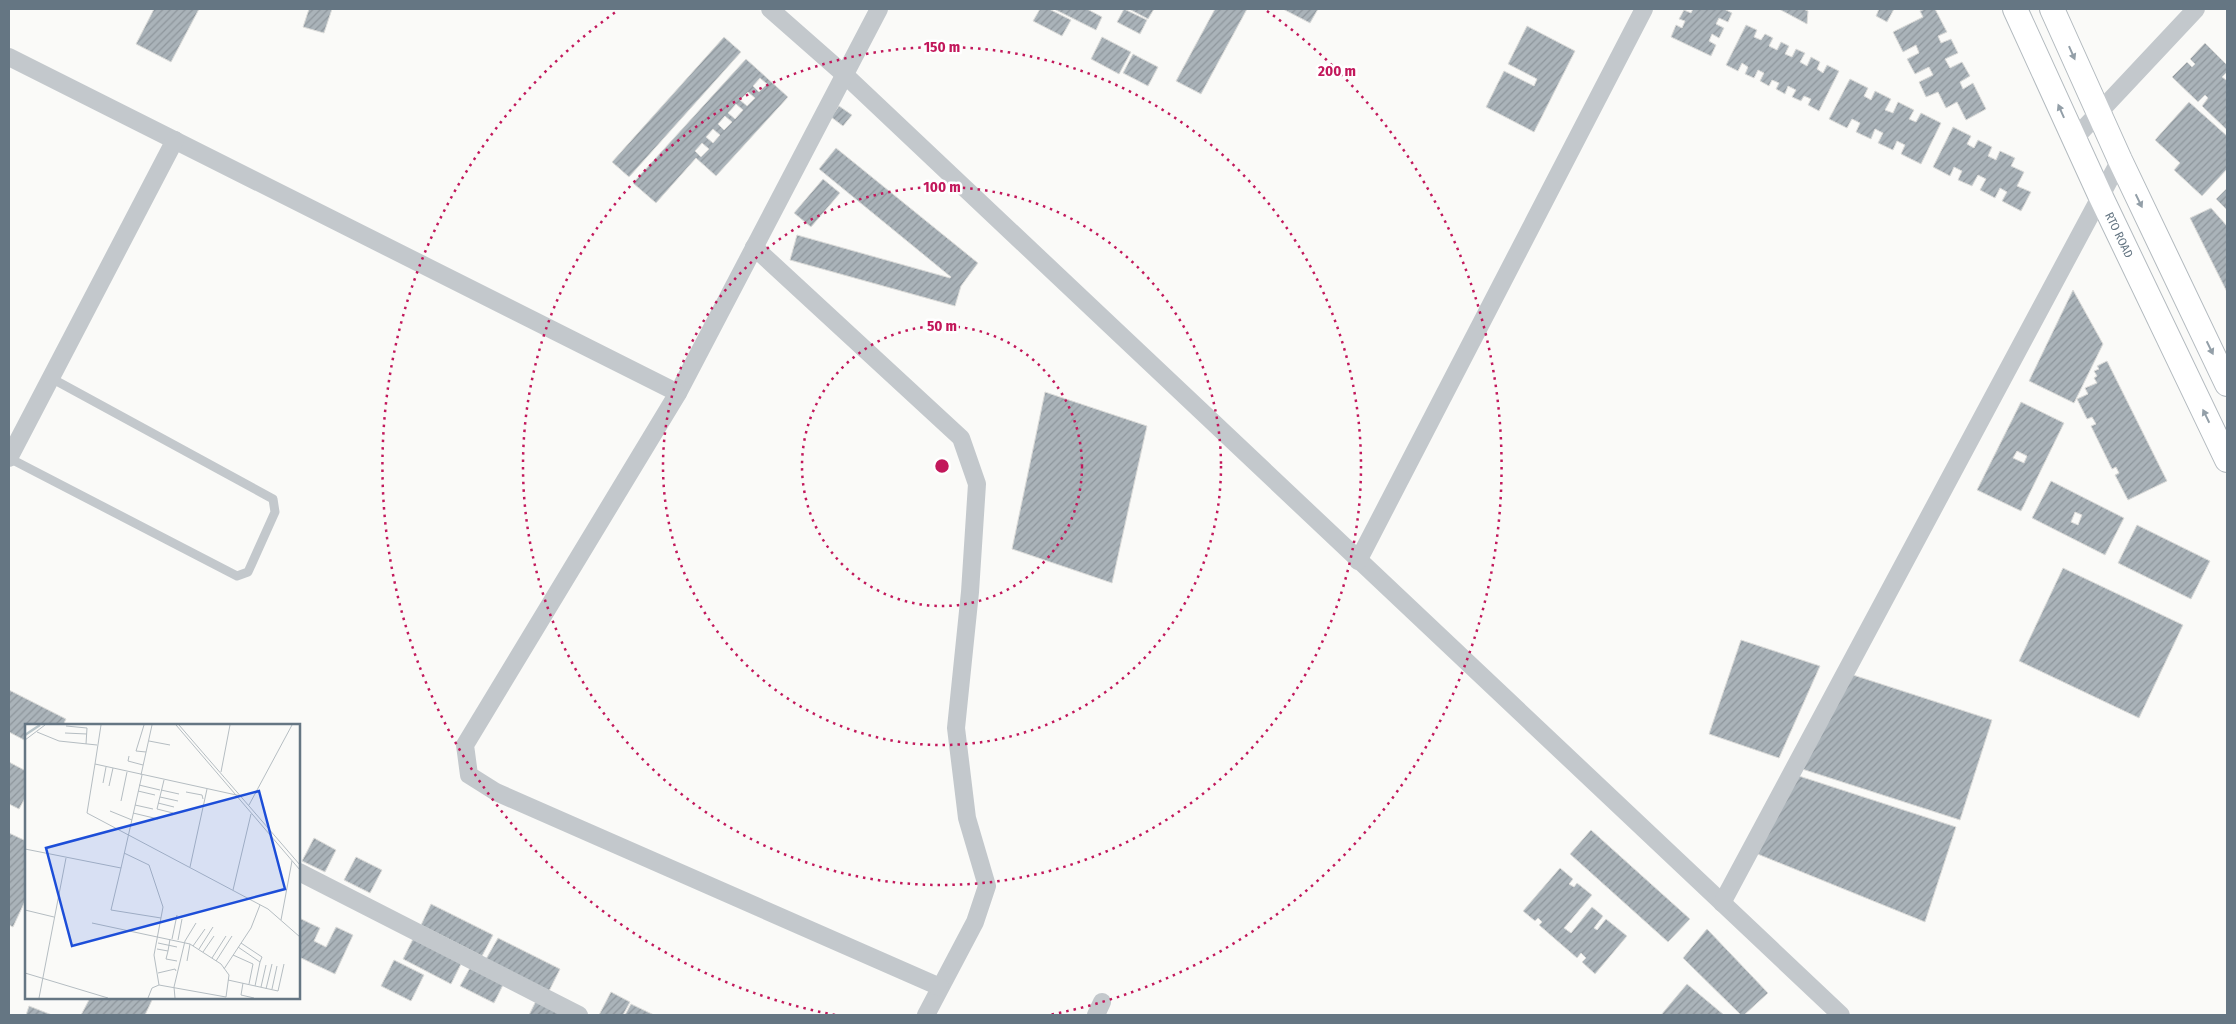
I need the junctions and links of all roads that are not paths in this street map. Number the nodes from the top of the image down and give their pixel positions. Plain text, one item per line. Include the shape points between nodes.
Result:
1 (770, 9) edge
2 (879, 9) edge
3 (1644, 9) edge
4 (2014, 9) edge
5 (2052, 9) edge
6 (2196, 9) edge
7 (9, 57) edge
8 (844, 74) junction
9 (2098, 114) junction
10 (2074, 139) junction
11 (175, 140) junction
12 (2120, 160) junction
13 (2100, 195) junction
14 (754, 247) junction
15 (51, 378) junction
16 (2227, 384) edge
17 (678, 393) junction
18 (9, 458) edge
19 (2227, 460) edge
20 (1358, 561) junction
21 (300, 873) edge
22 (1722, 903) junction
23 (940, 987) junction
24 (578, 1015) edge
25 (926, 1015) edge
26 (1841, 1015) edge

1 - 8 street
2 - 8 street
3 - 20 street
10 -> 4 street, RTO ROAD
5 -> 9 street
6 - 9 street
7 - 11 street
8 - 14 street
8 - 20 street
9 - 10 street
9 - 12 street
10 - 13 street, RTO ROAD
11 - 15 street
11 - 17 street
12 - 13 street
12 -> 16 street
19 -> 13 street, RTO ROAD
13 - 22 street
14 - 17 street
14 - 23 street via 961,438 977,484 956,728 967,818 987,886 975,922
15 - 18 street
15 - 18 lane via 273,499 276,512 248,572 237,576
17 - 23 street via 466,745 469,776 496,792
20 - 22 street
21 - 24 street
22 - 26 street
23 - 25 street

